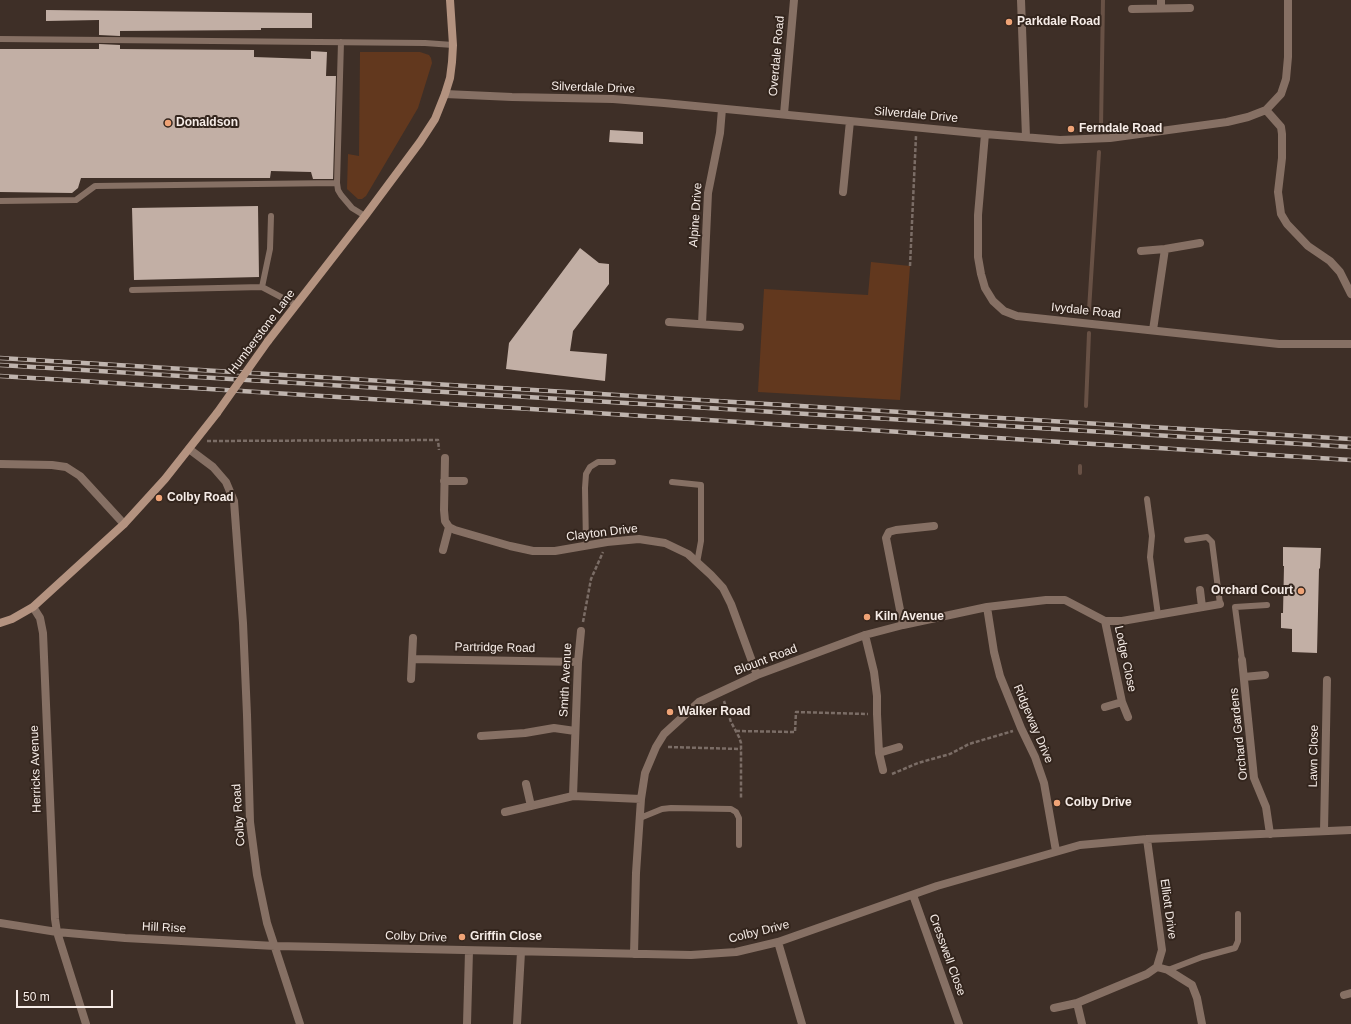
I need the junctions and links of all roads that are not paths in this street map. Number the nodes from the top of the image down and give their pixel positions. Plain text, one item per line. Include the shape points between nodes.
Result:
1 (450, 0) edge
2 (794, 0) edge
3 (1020, 0) edge
4 (1288, 0) edge
5 (1161, 4) edge
6 (1190, 8) dead end
7 (1132, 9) dead end
8 (0, 39) edge
9 (341, 42) junction
10 (453, 45) junction
11 (445, 94) junction
12 (722, 109) junction
13 (1266, 110) junction
14 (784, 114) junction
15 (850, 121) junction
16 (985, 134) junction
17 (1026, 137) junction
18 (337, 183) junction
19 (843, 192) dead end
20 (0, 201) edge
21 (271, 216) dead end
22 (365, 216) junction
23 (1200, 242) dead end
24 (1165, 249) junction
25 (1141, 251) dead end
26 (262, 287) junction
27 (132, 290) dead end
28 (1351, 294) edge
29 (296, 305) junction
30 (669, 322) dead end
31 (702, 324) junction
32 (740, 326) dead end
33 (1153, 330) junction
34 (1351, 344) edge
35 (189, 450) junction
36 (445, 458) road end
37 (613, 462) dead end
38 (0, 464) edge
39 (444, 481) junction
40 (464, 481) dead end
41 (672, 482) dead end
42 (1147, 499) dead end
43 (124, 524) junction
44 (934, 526) dead end
45 (449, 527) junction
46 (1187, 540) dead end
47 (586, 546) junction
48 (443, 550) dead end
49 (697, 562) junction
50 (1200, 590) dead end
51 (1220, 604) joint
52 (1267, 605) dead end
53 (33, 607) junction
54 (987, 607) junction
55 (1202, 607) junction
56 (1158, 615) junction
57 (1105, 622) junction
58 (0, 623) edge
59 (903, 625) junction
60 (581, 631) road end
61 (865, 635) junction
62 (413, 638) dead end
63 (412, 659) junction
64 (1242, 660) joint
65 (578, 662) junction
66 (757, 675) junction
67 (1265, 675) dead end
68 (1244, 677) junction
69 (411, 679) dead end
70 (1327, 680) dead end
71 (1122, 702) junction
72 (1106, 707) dead end
73 (1128, 717) dead end
74 (575, 732) junction
75 (481, 736) dead end
76 (899, 747) dead end
77 (879, 753) junction
78 (883, 770) road end
79 (526, 784) dead end
80 (573, 796) junction
81 (641, 799) junction
82 (531, 806) junction
83 (505, 812) dead end
84 (640, 818) junction
85 (1351, 830) edge
86 (1324, 831) junction
87 (1270, 834) junction
88 (1147, 839) junction
89 (738, 845) dead end
90 (1056, 851) junction
91 (913, 895) junction
92 (1238, 914) dead end
93 (0, 923) edge
94 (58, 932) junction
95 (778, 942) junction
96 (275, 946) junction
97 (327, 947) joint
98 (469, 951) junction
99 (521, 952) junction
100 (634, 954) junction
101 (1157, 967) junction
102 (1168, 970) junction
103 (1077, 1003) junction
104 (1054, 1008) dead end
105 (86, 1024) edge
106 (300, 1024) edge
107 (467, 1024) edge
108 (517, 1024) edge
109 (802, 1024) edge
110 (959, 1024) edge
111 (1082, 1024) edge
112 (1202, 1024) edge

1 - 10 street, Humberstone Lane
2 - 14 street, Overdale Road
3 - 17 street
4 - 13 street, Silverdale Drive via 1286,79 1281,94
5 - 6 street
5 - 7 street
8 - 9 lane
9 - 10 lane
9 - 18 lane
10 - 11 street, Humberstone Lane via 450,78
11 - 12 street, Silverdale Drive via 613,99
11 - 22 street, Humberstone Lane via 435,119 424,136
12 - 14 street, Silverdale Drive
12 - 31 street, Alpine Drive via 708,193
13 - 17 street, Silverdale Drive via 1227,122 1110,138 1060,140
13 - 28 street via 1281,127 1282,158 1278,192 1281,214 1291,229 1308,246 1330,261 1340,272
14 - 15 street, Silverdale Drive
15 - 16 street, Silverdale Drive
15 - 19 street
16 - 17 street, Silverdale Drive
16 - 33 street, Ivydale Road via 978,215 978,257 985,288 993,301 1004,311 1017,316
18 - 20 lane via 95,186 76,200
18 - 22 lane via 341,195 352,208
21 - 26 lane via 270,249
22 - 29 street, Humberstone Lane
23 - 24 street
24 - 25 street
24 - 33 street
26 - 27 lane
26 - 29 lane
29 - 35 street, Humberstone Lane, bridge
30 - 31 street
31 - 32 street
33 - 34 street, Ivydale Road via 1279,344
35 - 43 street, Humberstone Lane
35 - 96 street, Colby Road via 213,467 222,477 234,501 247,708 250,822 257,876 267,923
36 - 39 street
37 - 47 lane via 598,462 590,467 586,474
38 - 43 street via 66,467 80,476
39 - 40 street
39 - 45 street via 445,521
41 - 49 lane via 701,485 701,542
42 - 56 lane via 1152,536 1150,557
43 - 53 street, Humberstone Lane
44 - 59 street via 896,530 889,532 886,538
45 - 47 street, Clayton Drive via 533,551 555,551
45 - 48 street
46 - 51 lane via 1207,537 1212,542
47 - 49 street, Clayton Drive via 639,539 665,543 688,554
49 - 66 street, Clayton Drive via 723,588
50 - 55 street
51 - 55 street
52 - 64 lane via 1235,607
53 - 58 street, Humberstone Lane
53 - 94 street, Herricks Avenue via 40,618 43,633 54,904
54 - 57 street, Blount Road via 1065,600
54 - 59 street, Blount Road
54 - 90 street, Ridgeway Drive via 1000,676 1044,783
55 - 56 street
56 - 57 street
57 - 71 street, Lodge Close
59 - 61 street, Blount Road
60 - 65 street, Smith Avenue
61 - 66 street, Blount Road
61 - 77 street via 877,696
62 - 63 street
63 - 65 street, Partridge Road
63 - 69 street
64 - 68 street, Orchard Gardens
65 - 74 street, Smith Avenue
66 - 81 street, Blount Road via 700,702 664,734 645,774
67 - 68 street, Orchard Gardens
68 - 87 street, Orchard Gardens via 1254,778 1266,807
70 - 86 street, Lawn Close
71 - 72 street, Lodge Close
71 - 73 street, Lodge Close
74 - 75 street, Smith Avenue via 554,728
74 - 80 street, Smith Avenue
76 - 77 street
77 - 78 street
79 - 82 street
80 - 81 street
80 - 82 street
81 - 84 street, Blount Road
82 - 83 street
84 - 89 lane via 671,808 732,809 739,818
84 - 100 street, Blount Road
85 - 86 street, Colby Drive
86 - 87 street, Colby Drive
87 - 88 street, Colby Drive
88 - 90 street, Colby Drive via 1080,845
88 - 101 street, Elliott Drive via 1162,950
90 - 91 street, Colby Drive
91 - 95 street, Colby Drive
91 - 110 street, Cresswell Close
92 - 102 lane via 1238,941 1235,948
93 - 94 street, Hill Rise
94 - 96 street, Hill Rise
94 - 105 street, Herricks Avenue
95 - 100 street, Colby Drive via 736,952 692,956
95 - 109 street
96 - 97 street, Hill Rise
96 - 106 street, Colby Road
97 - 98 street, Colby Drive
98 - 99 street, Colby Drive
98 - 107 street
99 - 100 street, Colby Drive
99 - 108 street
101 - 102 street
101 - 103 street via 1147,974
102 - 112 street via 1192,985
103 - 104 street
103 - 111 street

